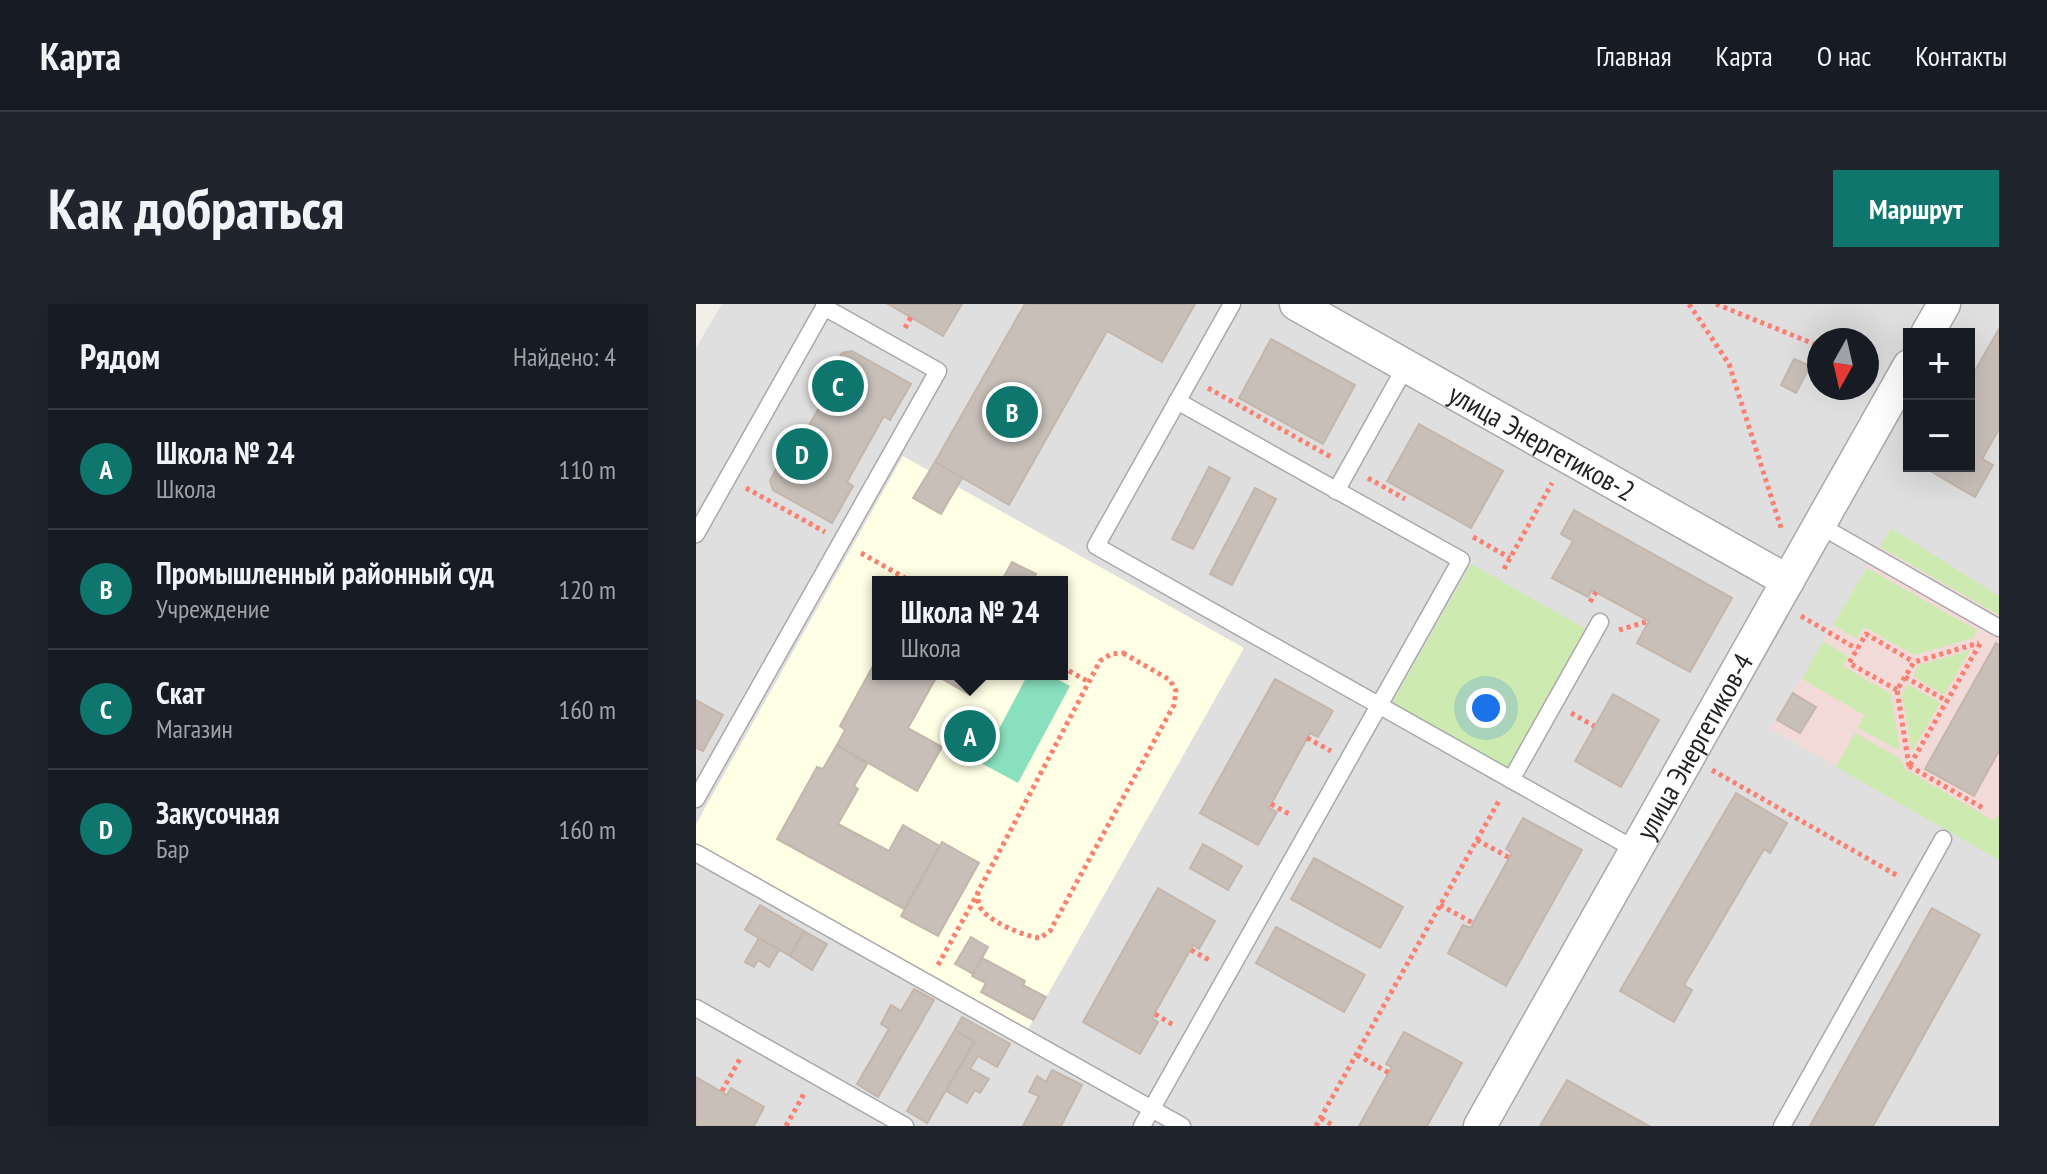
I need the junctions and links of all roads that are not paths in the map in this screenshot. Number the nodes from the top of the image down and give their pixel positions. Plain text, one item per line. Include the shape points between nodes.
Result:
1 (1232, 304) edge
2 (1296, 304) edge
3 (1944, 304) edge
4 (825, 306) edge
5 (1930, 328) edge
6 (1406, 366) junction
7 (1903, 377) edge
8 (1177, 401) junction
9 (1336, 491) junction
10 (1819, 525) junction
11 (696, 534) edge
12 (1782, 591) junction
13 (1600, 622) dead end
14 (1995, 626) edge
15 (1379, 705) junction
16 (1511, 780) junction
17 (696, 799) edge
18 (1943, 839) dead end
19 (1636, 850) junction
20 (696, 853) edge
21 (696, 1008) edge
22 (1151, 1109) junction
23 (1488, 1123) edge
24 (905, 1126) edge
25 (1142, 1126) edge
26 (1182, 1126) edge
27 (1782, 1126) edge

1 - 8 lane
2 - 6 street, улица Энергетиков-2
3 - 5 street
4 - 11 lane
4 - 17 lane via 938,371
6 - 9 lane
6 - 12 street, улица Энергетиков-2 via 1567,457
7 - 10 street, улица Энергетиков-4
8 - 9 lane
8 - 15 lane via 1096,546
9 - 15 lane via 1461,560
10 - 12 street, улица Энергетиков-4
10 - 14 lane
12 - 19 street, улица Энергетиков-4
13 - 16 lane
15 - 16 lane
15 - 22 lane
16 - 19 lane
18 - 27 lane
19 - 23 street, улица Энергетиков-4
20 - 22 lane
21 - 24 lane
22 - 25 lane
22 - 26 lane

